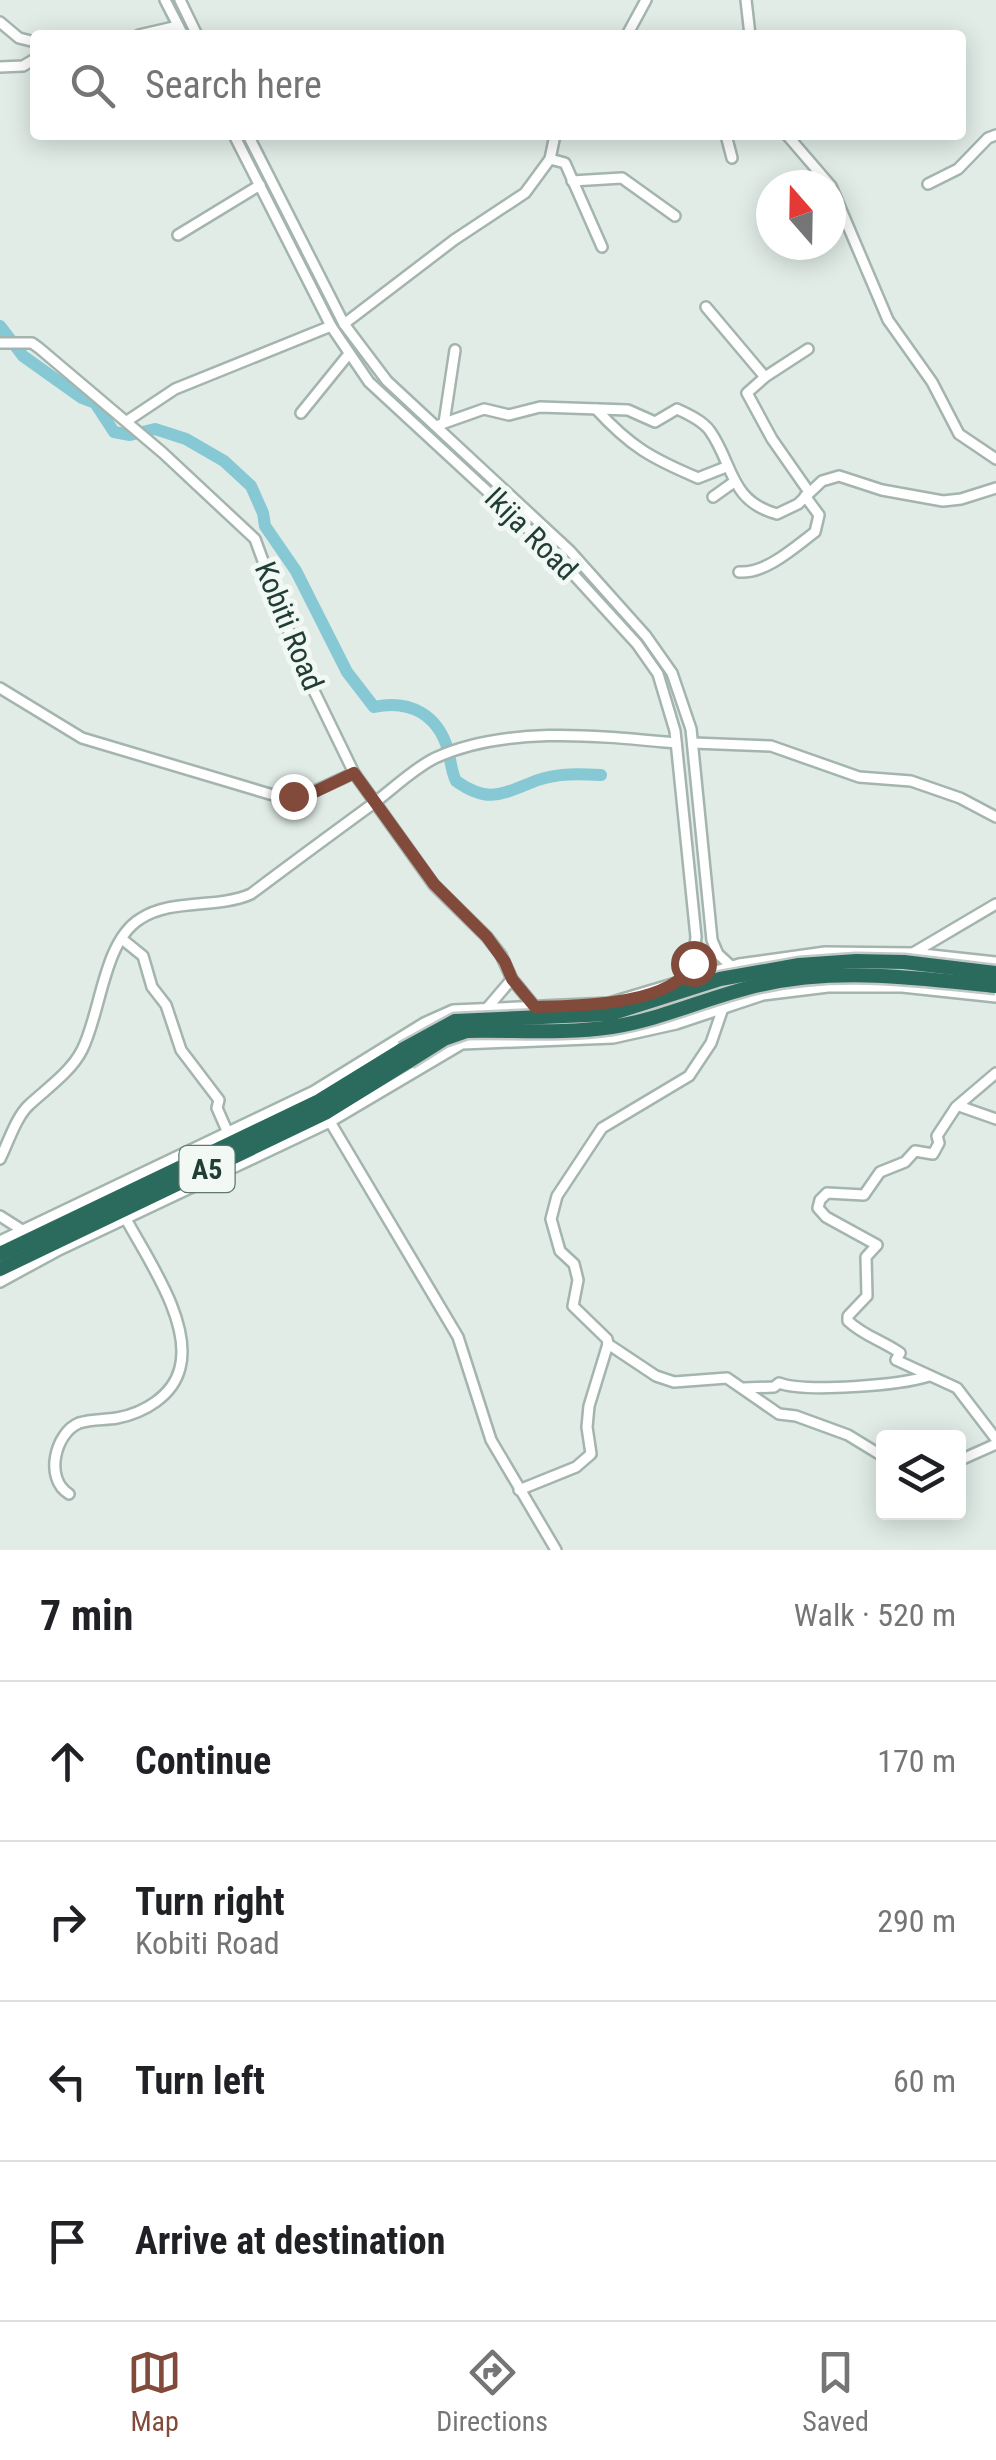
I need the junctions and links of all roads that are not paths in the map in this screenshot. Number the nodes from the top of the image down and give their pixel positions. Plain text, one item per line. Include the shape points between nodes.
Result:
1 (165, 0) edge
2 (180, 0) edge
3 (646, 0) edge
4 (746, 0) edge
5 (0, 22) edge
6 (180, 30) edge
7 (195, 30) edge
8 (630, 30) edge
9 (749, 30) edge
10 (30, 41) edge
11 (30, 62) edge
12 (0, 68) edge
13 (996, 135) edge
14 (237, 140) edge
15 (251, 140) edge
16 (554, 140) edge
17 (727, 140) edge
18 (791, 140) edge
19 (732, 158) dead end
20 (550, 159) junction
21 (817, 170) edge
22 (572, 181) junction
23 (928, 184) dead end
24 (260, 185) junction
25 (675, 216) dead end
26 (846, 221) edge
27 (178, 235) dead end
28 (602, 247) dead end
29 (706, 307) dead end
30 (344, 324) junction
31 (330, 326) junction
32 (9, 343) edge
33 (454, 350) dead end
34 (808, 350) dead end
35 (348, 355) junction
36 (766, 376) junction
37 (596, 408) junction
38 (301, 414) dead end
39 (126, 420) junction
40 (440, 424) junction
41 (996, 458) edge
42 (726, 467) junction
43 (734, 482) junction
44 (996, 488) edge
45 (807, 494) junction
46 (713, 498) dead end
47 (739, 572) dead end
48 (0, 688) edge
49 (676, 743) junction
50 (693, 744) junction
51 (354, 773) junction
52 (375, 802) junction
53 (996, 817) edge
54 (996, 904) edge
55 (122, 939) junction
56 (913, 952) junction
57 (996, 962) edge
58 (731, 966) junction
59 (996, 973) edge
60 (512, 979) junction
61 (681, 982) junction
62 (996, 986) edge
63 (643, 995) junction
64 (996, 997) edge
65 (487, 1007) junction
66 (535, 1007) junction
67 (722, 1008) junction
68 (653, 1030) junction
69 (406, 1056) junction
70 (996, 1073) edge
71 (959, 1106) junction
72 (322, 1107) junction
73 (996, 1119) edge
74 (228, 1133) junction
75 (0, 1156) edge
76 (0, 1216) edge
77 (126, 1219) junction
78 (22, 1230) junction
79 (0, 1242) edge
80 (0, 1254) edge
81 (0, 1269) edge
82 (0, 1282) edge
83 (608, 1344) junction
84 (929, 1376) junction
85 (744, 1388) junction
86 (996, 1442) edge
87 (876, 1453) edge
88 (966, 1458) edge
89 (519, 1490) junction
90 (68, 1494) dead end
91 (556, 1550) edge

1 - 6 street
2 - 7 street
3 - 8 street
4 - 9 street
5 - 10 street
11 - 12 street
13 - 23 street via 958,169
14 - 24 street, Ikija Road
15 - 30 street, Ikija Road
16 - 20 street
17 - 19 street
18 - 21 street
20 - 22 street via 565,163
20 - 30 street via 525,192
22 - 25 street via 622,178
22 - 28 street
24 - 27 street
24 - 31 street, Ikija Road
26 - 41 street via 888,320 959,434
29 - 36 street
30 - 40 street, Ikija Road via 386,381
31 - 35 street, Ikija Road
31 - 39 street via 175,389
32 - 39 street, Kobiti Road via 39,348
33 - 40 street
34 - 36 street
35 - 38 street
35 - 49 street, Ikija Road via 637,644 666,691
36 - 45 street via 748,395
37 - 40 street via 540,407 509,415 484,410
37 - 42 street via 635,448 666,465 698,478
37 - 42 street via 628,410 655,422 677,409 710,430
39 - 51 street, Kobiti Road via 255,540 300,662
40 - 50 street, Ikija Road via 570,551 654,646 680,689
42 - 43 street
43 - 45 street via 757,507 777,514
43 - 46 street
44 - 45 street via 942,500 839,476
45 - 47 street via 819,515 815,532 772,562
48 - 51 street via 82,738 273,795 306,796
49 - 52 street via 525,736 438,757
49 - 61 street, Ikija Road via 696,937 693,963
50 - 53 street via 771,746 860,777 924,786
50 - 58 street, Ikija Road via 712,940
51 - 52 street, Kobiti Road
52 - 55 street via 252,894 159,910 138,920
52 - 60 street, Kobiti Road via 434,884 494,946
54 - 56 street
55 - 74 street via 142,956 181,1050 219,1100
55 - 75 street via 82,1051 26,1108
56 - 57 street
56 - 58 street via 825,952
58 - 61 street
59 - 69 highway, A5, bridge via 904,962 799,965 720,979 610,1014 455,1020
60 - 65 street
60 - 66 street, Kobiti Road
61 - 63 street
62 - 69 highway, A5, bridge via 856,974 800,979 612,1027 467,1032
63 - 66 street via 609,1004
63 - 68 street
64 - 67 street via 859,986 777,993
65 - 66 street
65 - 72 street via 436,1016
67 - 68 street
67 - 83 street via 711,1043 689,1076 602,1128 552,1208 560,1251 574,1264 578,1280 573,1306
68 - 72 street via 570,1042 462,1044
69 - 72 highway, A5
70 - 71 street
71 - 73 street
71 - 84 street via 937,1136 933,1154 915,1151 880,1172 864,1195 827,1193 818,1208 877,1245 866,1257 867,1296 848,1321 900,1353 896,1360
72 - 74 street
72 - 77 street
72 - 80 highway, A5
72 - 81 highway, A5
72 - 89 street via 458,1337 483,1421
74 - 78 street
76 - 78 street
77 - 82 street
77 - 90 street via 177,1319 180,1368 164,1394 142,1410 70,1429 55,1462
78 - 79 street
83 - 85 street via 668,1380 727,1378
83 - 89 street via 587,1427 591,1454
84 - 85 street via 891,1384
84 - 86 street via 957,1388
85 - 87 street via 779,1414 848,1435
86 - 88 street
89 - 91 street

